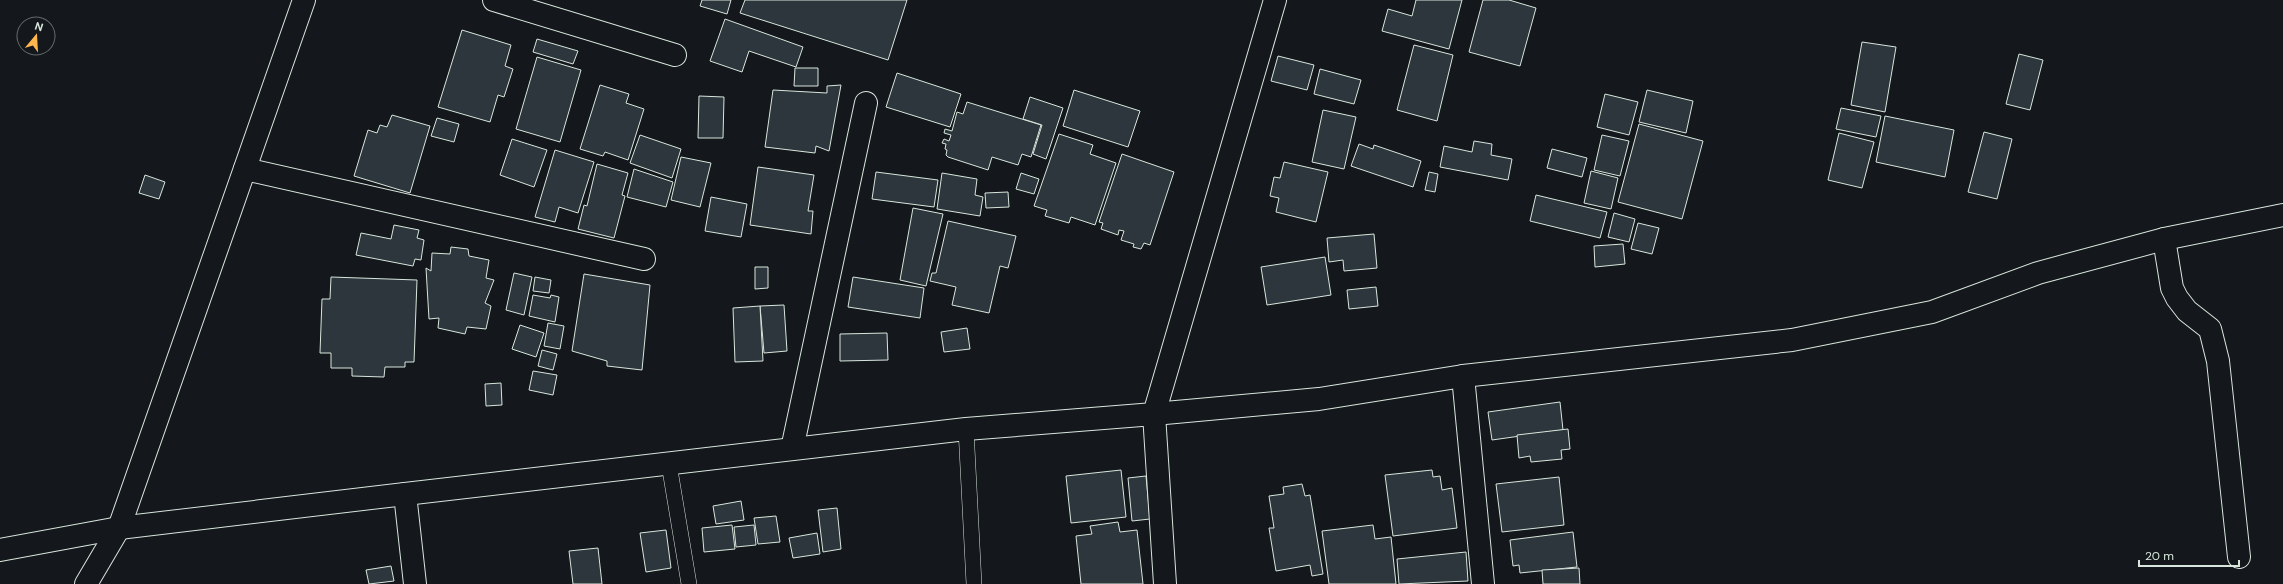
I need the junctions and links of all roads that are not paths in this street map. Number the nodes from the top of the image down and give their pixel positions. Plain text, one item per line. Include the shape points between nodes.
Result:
1 (304, 0) edge
2 (494, 0) edge
3 (1275, 0) edge
4 (675, 55) dead end
5 (866, 103) dead end
6 (245, 169) junction
7 (2283, 215) edge
8 (2164, 239) junction
9 (644, 259) dead end
10 (1463, 376) junction
11 (1154, 414) junction
12 (966, 429) junction
13 (792, 450) junction
14 (669, 464) junction
15 (405, 494) junction
16 (119, 528) junction
17 (0, 550) edge
18 (2239, 557) dead end
19 (86, 584) edge
20 (416, 584) edge
21 (689, 584) edge
22 (974, 584) edge
23 (1164, 584) edge
24 (1483, 584) edge

1 - 6 street
2 - 4 street
3 - 11 street
5 - 13 street
6 - 9 street
6 - 16 street
7 - 8 street
8 - 10 street via 2038,273 1932,312 1800,338
8 - 18 street via 2172,288 2187,311 2210,329 2218,361
10 - 11 street via 1319,400
10 - 24 street
11 - 12 street
11 - 23 street
12 - 13 street
12 - 22 lane
13 - 14 street
14 - 15 street
14 - 21 lane
15 - 16 street
15 - 20 street
16 - 17 street
16 - 19 street

